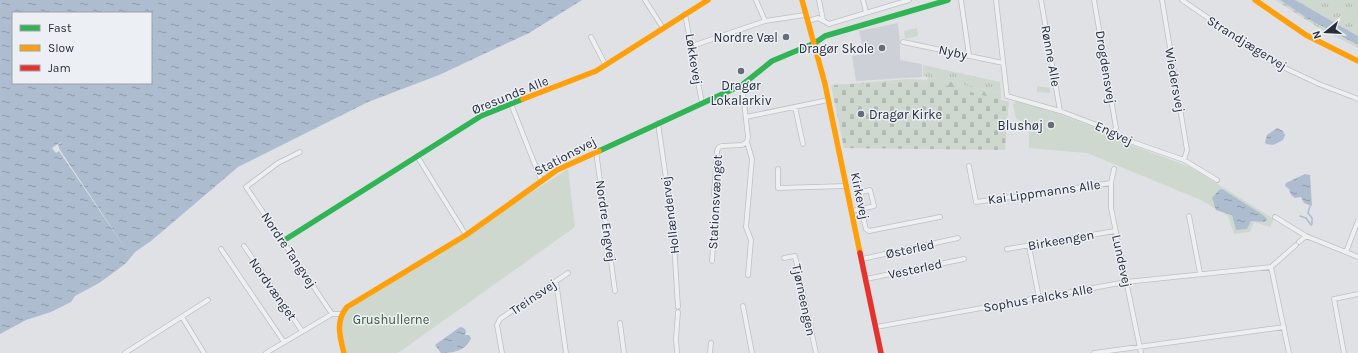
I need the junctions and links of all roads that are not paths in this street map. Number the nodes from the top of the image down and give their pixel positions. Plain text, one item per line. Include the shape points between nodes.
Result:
1 (645, 0) edge
2 (708, 0) edge
3 (756, 0) edge
4 (802, 0) edge
5 (819, 0) edge
6 (863, 0) edge
7 (906, 0) edge
8 (948, 0) edge
9 (961, 0) edge
10 (996, 0) edge
11 (1041, 0) edge
12 (1094, 0) edge
13 (1162, 0) edge
14 (1182, 0) edge
15 (1255, 0) edge
16 (866, 12) junction
17 (685, 14) junction
18 (806, 15) junction
19 (823, 20) junction
20 (765, 21) junction
21 (808, 21) junction
22 (663, 28) junction
23 (591, 37) dead end
24 (903, 42) dead end
25 (815, 43) junction
26 (692, 46) junction
27 (969, 55) junction
28 (1358, 61) edge
29 (1003, 63) junction
30 (605, 64) junction
31 (742, 85) junction
32 (1358, 99) edge
33 (828, 100) junction
34 (702, 103) junction
35 (511, 104) junction
36 (795, 107) junction
37 (1060, 111) junction
38 (746, 117) junction
39 (658, 123) junction
40 (1112, 134) junction
41 (747, 142) junction
42 (803, 144) dead end
43 (596, 151) junction
44 (300, 152) dead end
45 (417, 156) junction
46 (1184, 160) junction
47 (969, 166) dead end
48 (778, 169) dead end
49 (1114, 169) dead end
50 (541, 180) junction
51 (1217, 180) dead end
52 (1111, 182) junction
53 (846, 186) junction
54 (861, 209) junction
55 (852, 211) junction
56 (1189, 216) dead end
57 (940, 217) dead end
58 (1275, 217) dead end
59 (1358, 221) edge
60 (1115, 231) junction
61 (466, 234) junction
62 (1306, 236) junction
63 (958, 238) dead end
64 (283, 241) junction
65 (244, 246) dead end
66 (1029, 246) junction
67 (221, 249) dead end
68 (1007, 249) dead end
69 (1346, 252) junction
70 (1358, 256) edge
71 (784, 258) dead end
72 (862, 259) junction
73 (964, 259) dead end
74 (712, 261) dead end
75 (1271, 266) junction
76 (568, 273) dead end
77 (1200, 273) junction
78 (748, 275) dead end
79 (866, 279) junction
80 (556, 281) junction
81 (1126, 282) junction
82 (615, 291) dead end
83 (1358, 294) edge
84 (1039, 298) junction
85 (208, 300) dead end
86 (678, 306) dead end
87 (743, 306) dead end
88 (678, 312) dead end
89 (332, 314) junction
90 (340, 314) junction
91 (182, 317) junction
92 (620, 323) dead end
93 (876, 327) junction
94 (1284, 327) junction
95 (302, 331) junction
96 (284, 342) junction
97 (711, 343) dead end
98 (1140, 346) junction
99 (125, 353) edge
100 (204, 353) edge
101 (266, 353) edge
102 (344, 353) edge
103 (502, 353) edge
104 (566, 353) edge
105 (624, 353) edge
106 (677, 353) edge
107 (710, 353) edge
108 (752, 353) edge
109 (816, 353) edge
110 (882, 353) edge
111 (1094, 353) edge
112 (1141, 353) edge
113 (1289, 353) edge
114 (1344, 353) edge

1 - 22 street
2 - 17 street, Øresunds Alle
3 - 20 street
4 - 18 street, Kirkevej
5 - 19 street
6 - 16 street
7 - 16 street
8 - 25 street, Stationsvej via 826,36
9 - 27 street
10 - 29 street
11 - 37 street, Rønne Alle
12 - 40 street, Drogdensvej via 1116,128
13 - 46 street, Wiedersvej via 1187,150
14 - 32 street, Strandjægervej via 1272,62
15 - 28 street via 1306,35
16 - 19 street via 829,24
17 - 22 street, Øresunds Alle
17 - 26 street, Løkkevej
18 - 20 street
18 - 21 street, Kirkevej
19 - 21 street via 818,18
20 - 26 street
21 - 25 street, Kirkevej
22 - 30 street, Øresunds Alle
23 - 30 street
24 - 27 street, Nyby
25 - 31 street, Stationsvej via 772,61
25 - 33 street, Kirkevej
26 - 34 street, Løkkevej
27 - 29 street, Nyby
29 - 37 street, Engvej via 1006,96
30 - 35 street, Øresunds Alle via 578,79
31 - 34 street, Stationsvej
31 - 38 street
33 - 36 street
33 - 53 street, Kirkevej
34 - 39 street, Stationsvej
35 - 45 street, Øresunds Alle via 481,116
35 - 50 street
36 - 38 street
36 - 42 street
37 - 40 street, Engvej via 1102,127
38 - 41 street
39 - 43 street, Stationsvej
39 - 86 street, Hollændervej via 673,227
40 - 46 street, Engvej
41 - 74 street, Stationsvænget via 722,146 717,151
41 - 78 street via 752,158 746,227 751,240
43 - 50 street, Stationsvej
43 - 82 street, Nordre Engvej
44 - 64 street, Nordre Tangvej via 278,163 246,187
45 - 61 street
45 - 64 street, Øresunds Alle
46 - 51 street, Engvej
47 - 52 street, Kai Lippmanns Alle via 976,202
48 - 53 street via 778,188
49 - 52 street, Lundevej
50 - 61 street, Stationsvej
52 - 60 street, Lundevej via 1111,208
53 - 55 street, Kirkevej
54 - 54 street via 874,206 870,190 858,193
54 - 55 street
54 - 57 street via 866,229 869,231
55 - 72 street, Kirkevej
56 - 77 street
58 - 62 street
59 - 69 street
60 - 66 street, Birkeengen
60 - 81 street, Lundevej
61 - 90 street, Stationsvej via 350,304
62 - 69 street
62 - 75 street
63 - 72 street, Østerled
64 - 89 street, Nordre Tangvej
65 - 95 street, Nordvænget
66 - 68 street, Birkeengen
66 - 84 street
67 - 96 street
69 - 70 street
71 - 109 street, Tjørneengen via 795,256
72 - 79 street, Kirkevej
73 - 79 street, Vesterled
75 - 77 street, Sophus Falcks Alle
75 - 94 street
76 - 80 street, Treinsvej
77 - 81 street, Sophus Falcks Alle
79 - 93 street, Kirkevej
80 - 103 street, Treinsvej via 498,321
80 - 104 street
81 - 84 street, Sophus Falcks Alle
81 - 98 street, Lundevej
83 - 114 street via 1334,299
84 - 93 street, Sophus Falcks Alle
85 - 91 street
87 - 108 street
88 - 106 street
89 - 90 street
89 - 95 street
90 - 102 street via 338,326
91 - 99 street
91 - 100 street
92 - 105 street
93 - 110 street, Kirkevej
94 - 98 street
94 - 113 street
95 - 96 street
96 - 101 street
97 - 107 street
98 - 111 street
98 - 112 street, Lundevej

